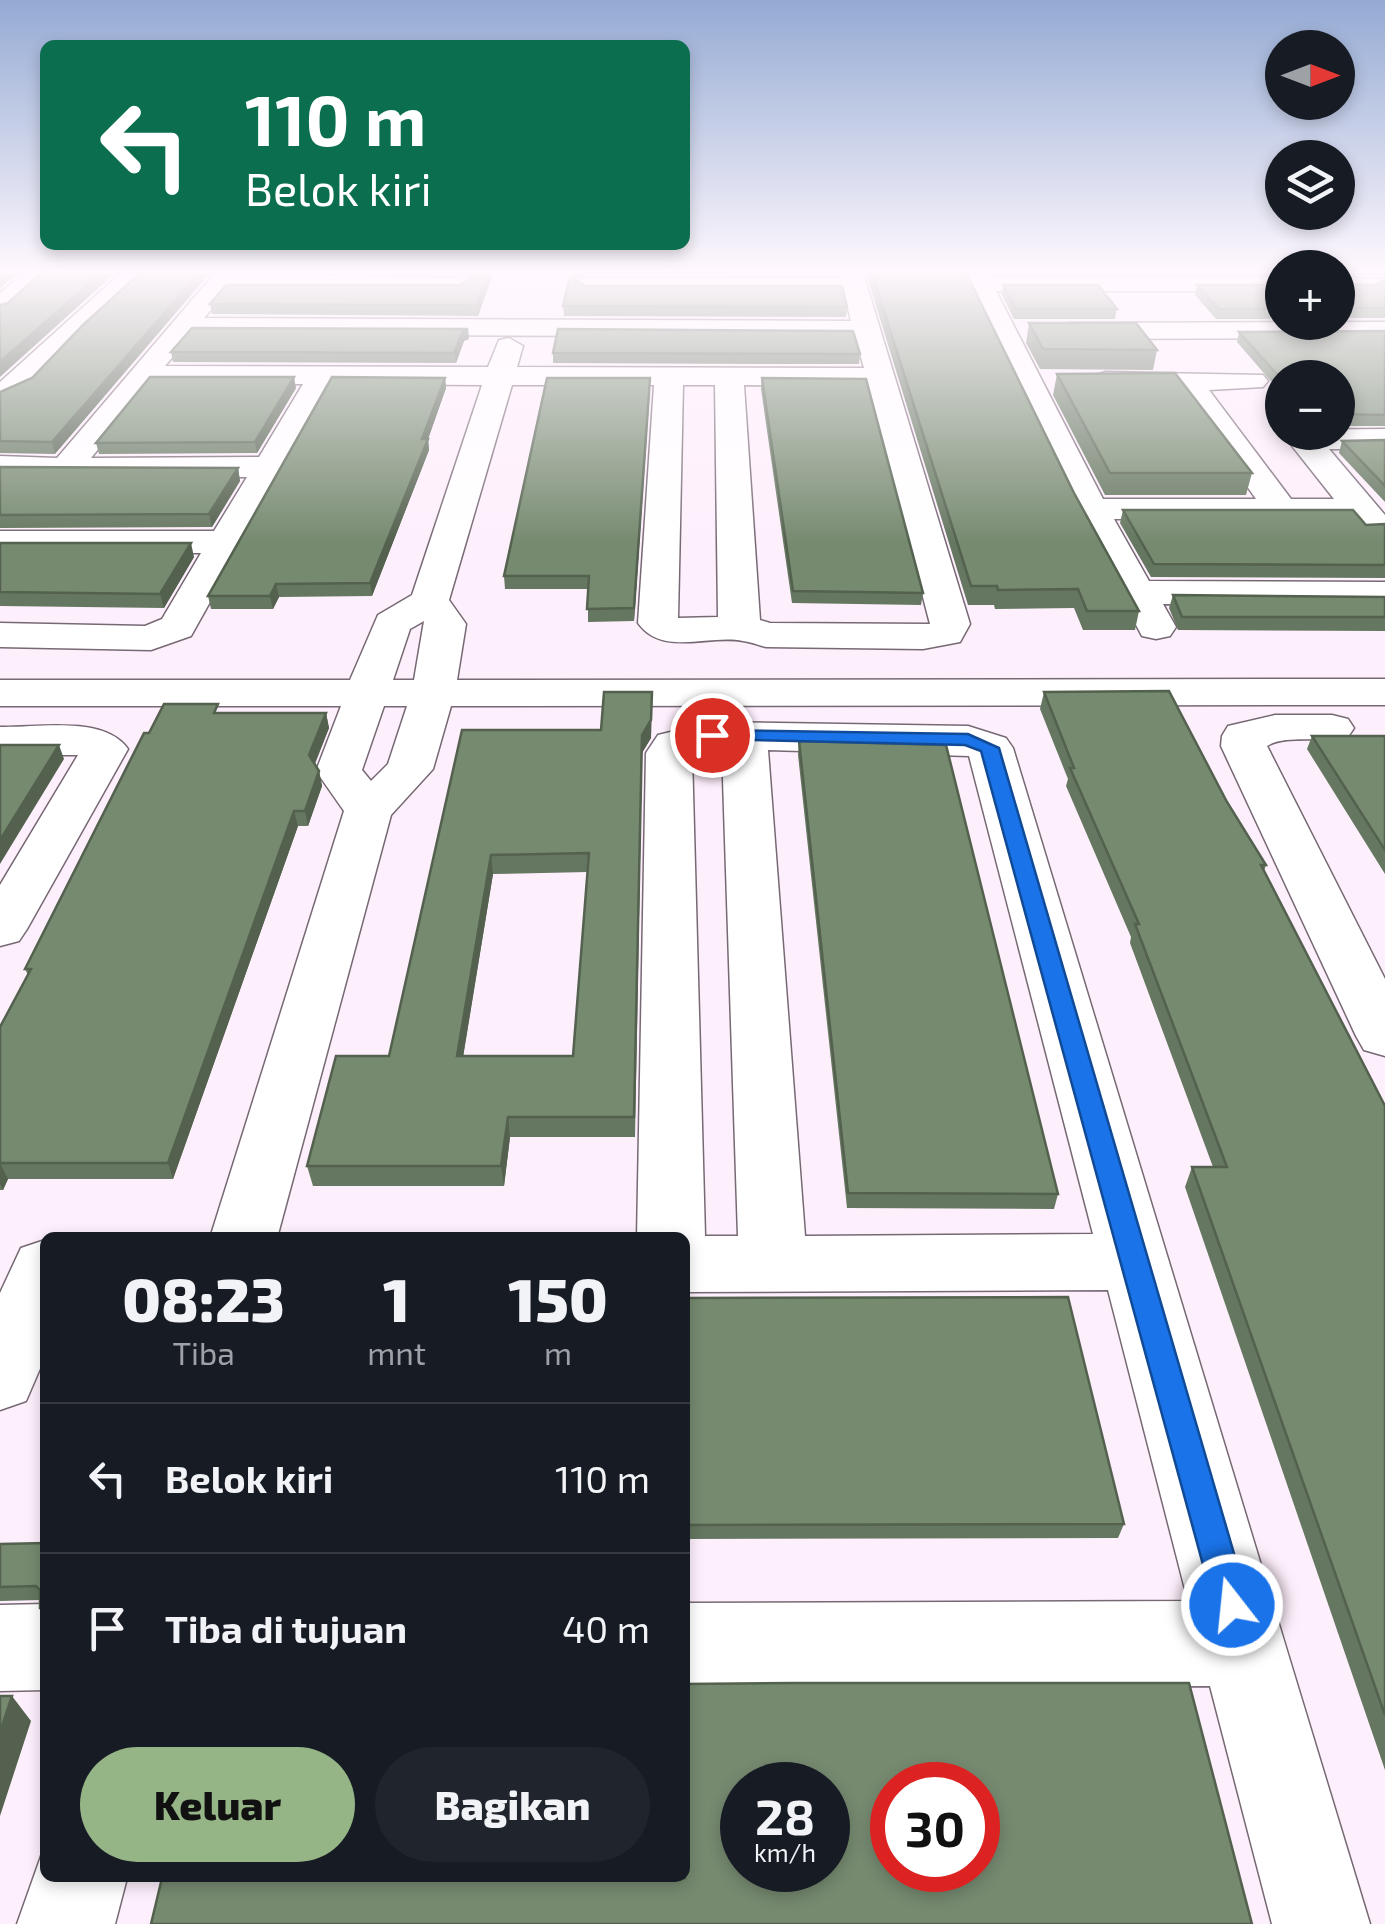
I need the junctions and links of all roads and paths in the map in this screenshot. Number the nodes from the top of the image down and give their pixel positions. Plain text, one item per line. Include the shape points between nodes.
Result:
1 (40, 363) edge
2 (155, 363) edge
3 (504, 363) edge
4 (876, 363) edge
5 (1019, 363) edge
6 (1238, 363) edge
7 (144, 376) junction
8 (500, 376) junction
9 (669, 376) junction
10 (729, 376) junction
11 (880, 376) junction
12 (1253, 380) junction
13 (1186, 381) junction
14 (1028, 382) junction
15 (314, 390) junction
16 (0, 395) edge
17 (1265, 395) edge
18 (119, 405) junction
19 (175, 405) edge
20 (268, 405) edge
21 (97, 430) junction
22 (1355, 439) edge
23 (1385, 440) edge
24 (0, 450) edge
25 (1312, 450) edge
26 (0, 466) edge
27 (268, 467) junction
28 (66, 468) junction
29 (1091, 509) junction
30 (1281, 509) junction
31 (1373, 523) edge
32 (0, 542) edge
33 (226, 542) junction
34 (1136, 592) junction
35 (1385, 594) edge
36 (1156, 627) dead end
37 (745, 628) junction
38 (0, 635) edge
39 (436, 650) junction
40 (377, 666) junction
41 (1385, 692) edge
42 (0, 693) edge
43 (1385, 728) edge
44 (744, 736) junction
45 (0, 741) edge
46 (368, 811) junction
47 (0, 929) edge
48 (1385, 1036) edge
49 (244, 1232) edge
50 (670, 1232) edge
51 (1132, 1262) junction
52 (690, 1264) edge
53 (773, 1264) junction
54 (0, 1268) edge
55 (40, 1268) edge
56 (40, 1280) edge
57 (0, 1378) edge
58 (1242, 1643) junction
59 (690, 1646) edge
60 (40, 1647) edge
61 (0, 1648) edge
62 (77, 1882) edge
63 (66, 1924) edge
64 (1321, 1924) edge

1 - 16 street
2 - 7 street
3 - 8 street
4 - 11 street
5 - 14 street
6 - 12 street
7 - 15 street
7 - 18 street
8 - 9 street
8 - 15 street
8 - 39 street
9 - 10 street
9 - 37 street via 658,623 670,630
10 - 11 street
10 - 37 street via 737,615
11 - 37 street via 950,624 946,632 766,635
12 - 13 street
12 - 17 street
13 - 14 street
13 - 30 street
14 - 29 street
15 - 20 street
15 - 27 street
18 - 19 street
18 - 21 street
21 - 24 street
21 - 28 street
22 - 23 street
25 - 31 street
26 - 28 street
27 - 28 street
27 - 33 street
29 - 30 street
29 - 34 street
30 - 31 street
32 - 33 street
33 - 38 street via 166,635
34 - 35 street
34 - 36 street
39 - 40 street
39 - 40 street via 392,623
39 - 41 street
39 - 46 street via 410,769
40 - 42 street
40 - 46 street via 339,771
43 - 48 street via 1275,728 1244,736
44 - 50 street via 680,740 669,753
44 - 51 street via 968,740 990,748
44 - 53 street
45 - 47 street via 96,742 106,749
46 - 49 street
51 - 53 street
51 - 58 street
52 - 53 street
54 - 55 street
56 - 57 street
58 - 59 street
58 - 64 street
60 - 61 street
62 - 63 street

